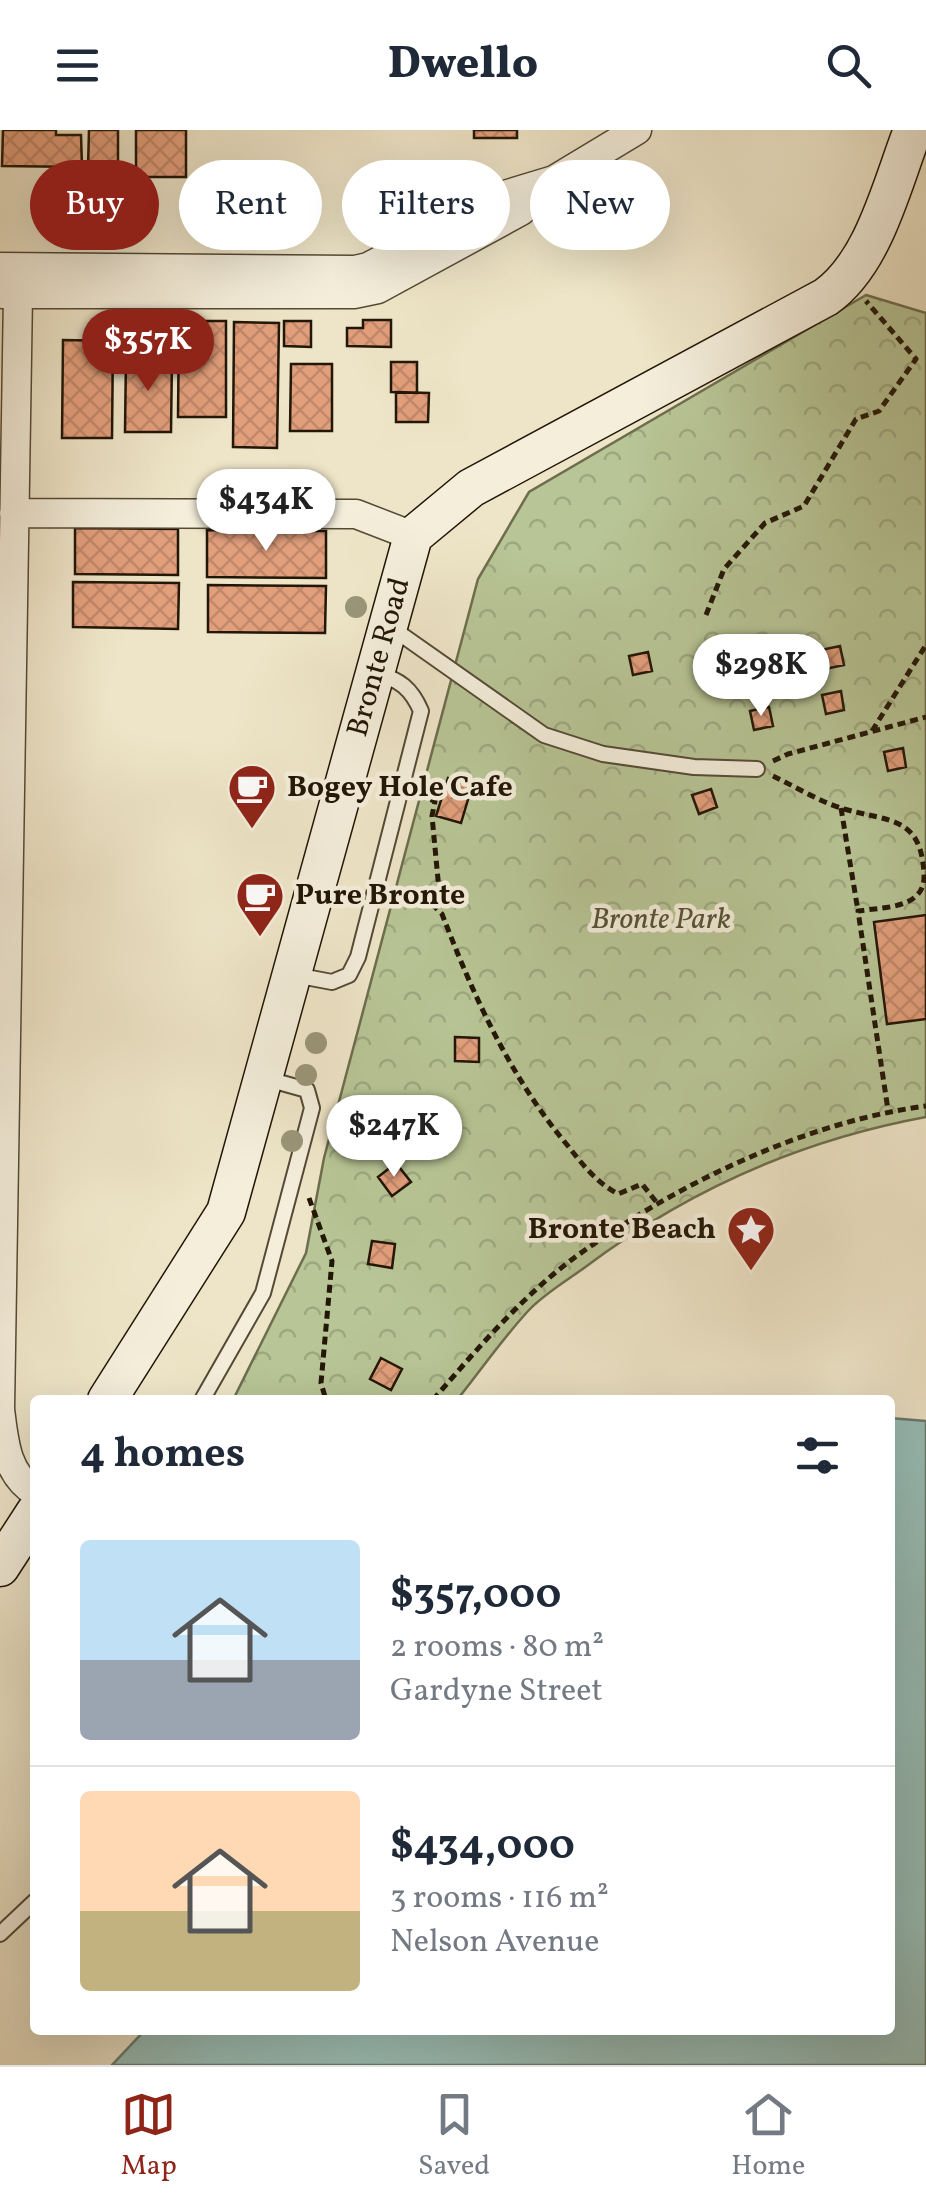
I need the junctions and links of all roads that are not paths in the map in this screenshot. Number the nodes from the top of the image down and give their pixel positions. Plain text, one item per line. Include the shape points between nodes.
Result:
1 (637, 130) edge
2 (913, 130) edge
3 (587, 160) edge
4 (530, 187) edge
5 (530, 203) edge
6 (0, 268) edge
7 (9, 294) edge
8 (14, 513) junction
9 (414, 536) junction
10 (387, 625) junction
11 (375, 672) junction
12 (756, 769) road end
13 (292, 974) junction
14 (264, 1078) junction
15 (110, 1395) edge
16 (205, 1395) edge
17 (30, 1489) edge
18 (30, 1521) edge
19 (0, 1567) edge
20 (30, 1906) edge
21 (0, 1934) edge

1 - 3 street
2 - 9 main road, Bronte Road via 862,260 844,284 471,488
4 - 6 street via 355,270
5 - 7 street via 366,291
7 - 8 street
8 - 9 street via 356,514
8 - 17 street via 0,1410 11,1466
9 - 10 main road, Bronte Road
10 - 11 main road, Bronte Road
10 - 12 lane via 544,736 603,754
11 - 13 main road, Bronte Road
11 - 13 lane via 412,691 421,711 376,892 349,975 320,982
13 - 14 main road, Bronte Road
14 - 15 main road, Bronte Road via 226,1212
14 - 16 lane via 303,1088 312,1108 263,1293
18 - 19 main road
20 - 21 lane

